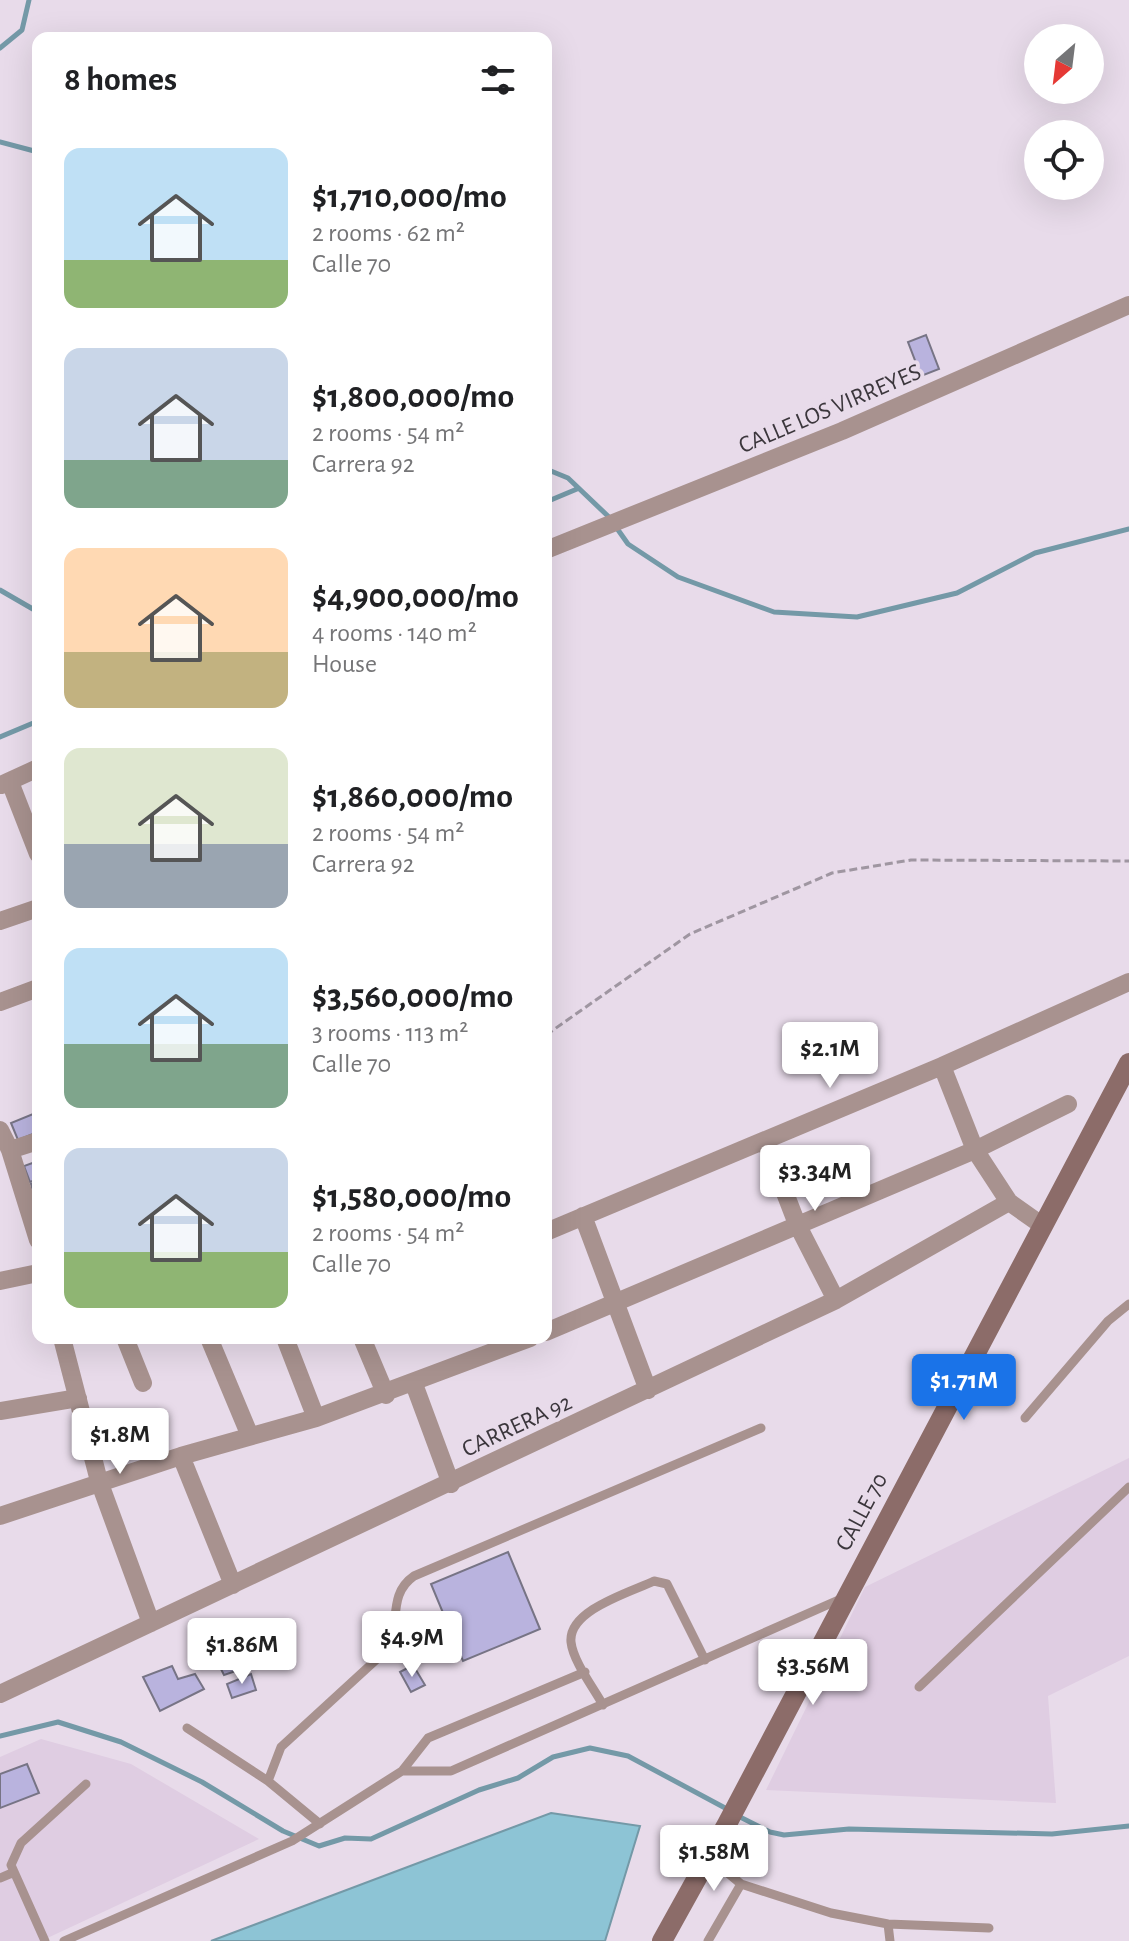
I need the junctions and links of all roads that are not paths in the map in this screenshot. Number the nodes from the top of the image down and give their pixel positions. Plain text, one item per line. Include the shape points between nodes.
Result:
1 (1129, 305) edge
2 (552, 548) edge
3 (32, 771) edge
4 (5, 784) edge
5 (32, 841) edge
6 (32, 910) edge
7 (0, 921) edge
8 (1129, 982) edge
9 (32, 990) edge
10 (0, 1002) edge
11 (1129, 1063) edge
12 (942, 1066) junction
13 (1068, 1104) dead end
14 (0, 1130) edge
15 (765, 1141) junction
16 (32, 1143) edge
17 (10, 1150) junction
18 (975, 1150) junction
19 (1009, 1202) junction
20 (32, 1207) edge
21 (583, 1216) junction
22 (797, 1224) junction
23 (1043, 1226) junction
24 (552, 1229) edge
25 (32, 1274) edge
26 (0, 1281) edge
27 (836, 1300) junction
28 (616, 1304) junction
29 (1129, 1304) edge
30 (552, 1330) edge
31 (64, 1344) edge
32 (127, 1344) edge
33 (212, 1344) edge
34 (287, 1344) edge
35 (365, 1344) edge
36 (515, 1344) edge
37 (143, 1383) dead end
38 (414, 1384) junction
39 (648, 1390) junction
40 (386, 1395) junction
41 (78, 1398) junction
42 (0, 1411) edge
43 (316, 1418) junction
44 (1025, 1418) dead end
45 (761, 1428) dead end
46 (250, 1436) junction
47 (181, 1456) junction
48 (99, 1481) junction
49 (451, 1484) junction
50 (1129, 1487) edge
51 (0, 1516) edge
52 (233, 1585) junction
53 (846, 1597) junction
54 (151, 1623) junction
55 (705, 1660) junction
56 (585, 1672) junction
57 (919, 1687) dead end
58 (0, 1694) edge
59 (603, 1705) junction
60 (187, 1728) dead end
61 (402, 1771) junction
62 (268, 1781) junction
63 (86, 1784) dead end
64 (320, 1824) junction
65 (708, 1857) junction
66 (12, 1873) junction
67 (0, 1878) edge
68 (741, 1884) junction
69 (888, 1924) junction
70 (989, 1928) dead end
71 (45, 1941) edge
72 (64, 1941) edge
73 (662, 1941) edge
74 (708, 1941) edge
75 (890, 1941) edge

1 - 2 street, CALLE LOS VIRREYES via 842,431
3 - 4 street
4 - 5 street
6 - 7 street
8 - 12 street
9 - 10 street
11 - 23 street, CALLE 70
12 - 15 street
12 - 18 street
13 - 18 street
14 - 17 street
15 - 21 street
15 - 22 street
16 - 17 street
17 - 20 street
18 - 19 street
18 - 22 street
19 - 23 street
19 - 27 street, CARRERA 92
21 - 24 street
21 - 28 street
22 - 27 street
22 - 28 street
23 - 53 street, CALLE 70
25 - 26 street
27 - 39 street, CARRERA 92
28 - 30 street
28 - 39 street
29 - 44 lane via 1108,1321
31 - 41 street
32 - 37 street
33 - 46 street
34 - 43 street
35 - 40 street
36 - 38 street
38 - 40 street
38 - 49 street
39 - 49 street, CARRERA 92
40 - 43 street
41 - 42 street
41 - 48 street
43 - 46 street
45 - 62 lane via 402,1584 389,1648 281,1747
46 - 47 street
47 - 48 street
47 - 52 street
48 - 51 street
48 - 54 street
49 - 52 street, CARRERA 92
50 - 57 lane
52 - 54 street, CARRERA 92
53 - 55 lane
53 - 65 street, CALLE 70
54 - 58 street, CARRERA 92
55 - 56 lane via 677,1598 667,1584 654,1581 582,1615 571,1643
55 - 59 lane
56 - 59 lane
56 - 61 lane via 428,1738
59 - 61 lane via 451,1771
60 - 62 lane
61 - 64 lane
62 - 64 lane
63 - 66 lane via 21,1843
64 - 72 lane
65 - 68 lane
65 - 73 street, CALLE 70
66 - 67 lane
66 - 71 lane
68 - 69 lane via 831,1913
68 - 74 lane
69 - 70 lane
69 - 75 lane

